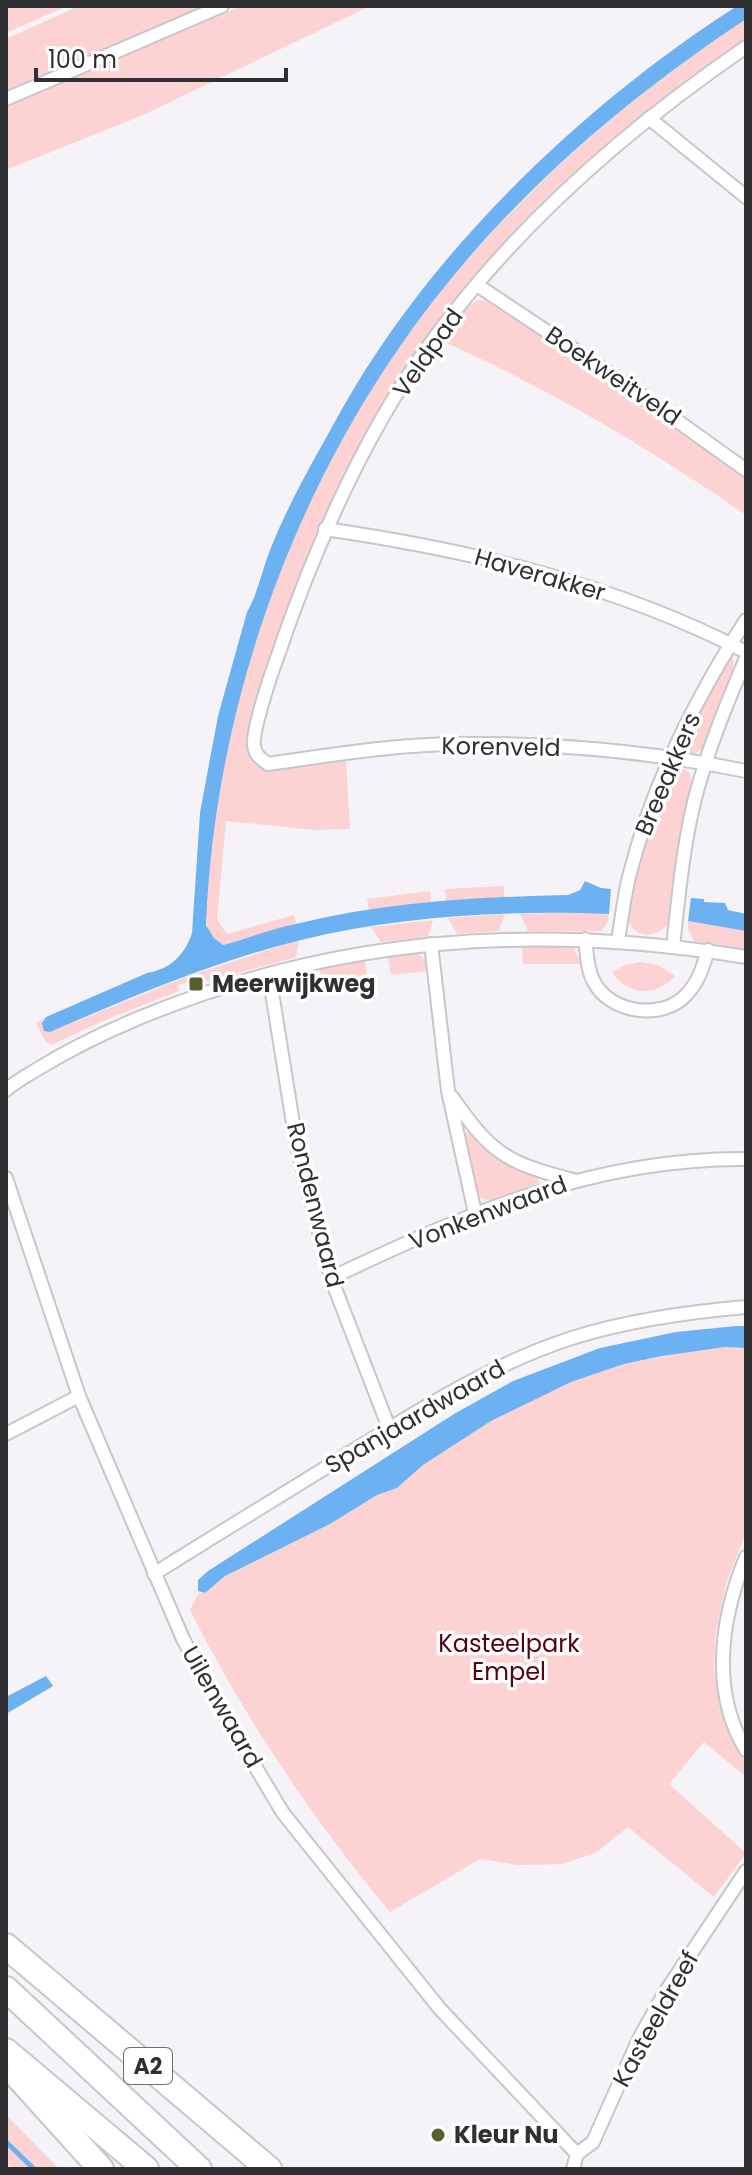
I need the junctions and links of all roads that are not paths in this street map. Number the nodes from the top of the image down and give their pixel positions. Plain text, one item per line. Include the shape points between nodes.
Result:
1 (222, 6) edge
2 (746, 47) edge
3 (6, 99) edge
4 (649, 118) junction
5 (746, 197) edge
6 (477, 285) junction
7 (746, 470) edge
8 (325, 529) junction
9 (746, 620) edge
10 (730, 644) junction
11 (746, 655) edge
12 (257, 756) joint
13 (671, 757) junction
14 (706, 763) junction
15 (746, 771) edge
16 (585, 939) junction
17 (618, 940) junction
18 (431, 944) junction
19 (673, 947) junction
20 (708, 950) junction
21 (746, 957) edge
22 (269, 974) junction
23 (6, 1090) edge
24 (448, 1091) junction
25 (746, 1159) edge
26 (6, 1178) edge
27 (573, 1180) junction
28 (475, 1213) junction
29 (331, 1278) junction
30 (746, 1307) edge
31 (79, 1396) junction
32 (389, 1428) junction
33 (6, 1434) edge
34 (746, 1557) edge
35 (154, 1574) junction
36 (746, 1750) edge
37 (746, 1871) edge
38 (6, 1946) edge
39 (6, 1989) edge
40 (6, 2051) edge
41 (6, 2063) edge
42 (577, 2154) junction
43 (101, 2169) edge
44 (146, 2169) edge
45 (199, 2169) edge
46 (269, 2169) edge
47 (573, 2169) edge

1 - 3 street
2 - 4 street, Veldpad
4 - 5 street
4 - 6 street, Veldpad via 524,232
6 - 7 street, Boekweitveld
6 - 8 street, Veldpad via 390,406
8 - 10 street, Haverakker via 517,565 622,599
8 - 12 street, Veldpad via 272,673 253,743
9 - 10 street, Breeakkers
10 - 11 street, Haverakker
10 - 13 street, Breeakkers
11 - 14 street, Breeakkers
12 - 13 street, Korenveld via 268,764 461,744 595,748
13 - 14 street, Korenveld
13 - 17 street, Breeakkers via 630,874
14 - 15 street, Korenveld
14 - 19 street, Breeakkers via 692,811
16 - 17 street
16 - 18 street
16 - 20 street via 594,983 604,995 618,1005 647,1011 685,997
17 - 19 street
18 - 22 street
18 - 24 street
19 - 20 street
20 - 21 street
22 - 23 street via 199,993 88,1039
22 - 29 street, Rondenwaard via 296,1142
24 - 27 street via 475,1130 503,1156
24 - 28 street
25 - 27 street, Vonkenwaard via 649,1166
26 - 31 street, Uilenwaard
27 - 28 street, Vonkenwaard
28 - 29 street, Vonkenwaard
29 - 32 street, Rondenwaard
30 - 32 street, Spanjaardwaard via 676,1314 573,1338 502,1366
31 - 33 street
31 - 35 street, Uilenwaard
32 - 35 street, Spanjaardwaard
34 - 36 street via 726,1621 722,1655 729,1711
35 - 42 street, Uilenwaard via 190,1652 283,1813 440,2009
37 - 42 street, Kasteeldreef via 664,1994 593,2142
38 - 46 highway, A2
39 - 45 highway, A2
40 - 44 highway
41 - 43 highway
42 - 47 street, Kasteeldreef

